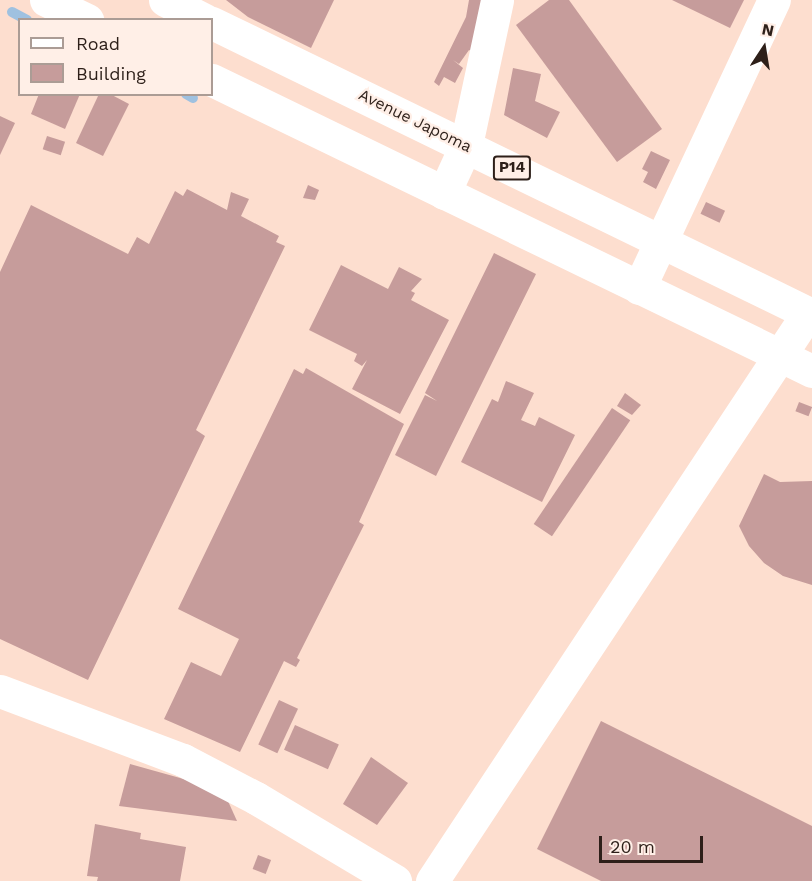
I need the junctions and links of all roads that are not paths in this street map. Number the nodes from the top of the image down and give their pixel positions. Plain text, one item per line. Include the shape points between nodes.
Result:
1 (46, 0) edge
2 (165, 0) edge
3 (497, 0) edge
4 (774, 0) edge
5 (83, 18) edge
6 (201, 18) edge
7 (213, 23) edge
8 (213, 80) edge
9 (466, 145) junction
10 (444, 193) junction
11 (663, 240) junction
12 (639, 288) junction
13 (810, 314) edge
14 (782, 356) junction
15 (812, 371) edge
16 (0, 691) edge
17 (394, 881) edge
18 (432, 881) edge

1 - 5 main road
2 - 6 main road
3 - 9 main road
4 - 11 main road
7 - 9 main road, Avenue Japoma / P14
8 - 10 main road
9 - 10 main road
9 - 11 main road, Avenue Japoma / P14
10 - 12 main road
11 - 12 main road
11 - 13 main road, Avenue Japoma / P14
12 - 14 main road
13 - 14 main road
14 - 15 main road
14 - 18 main road
16 - 17 main road via 183,760 256,798

